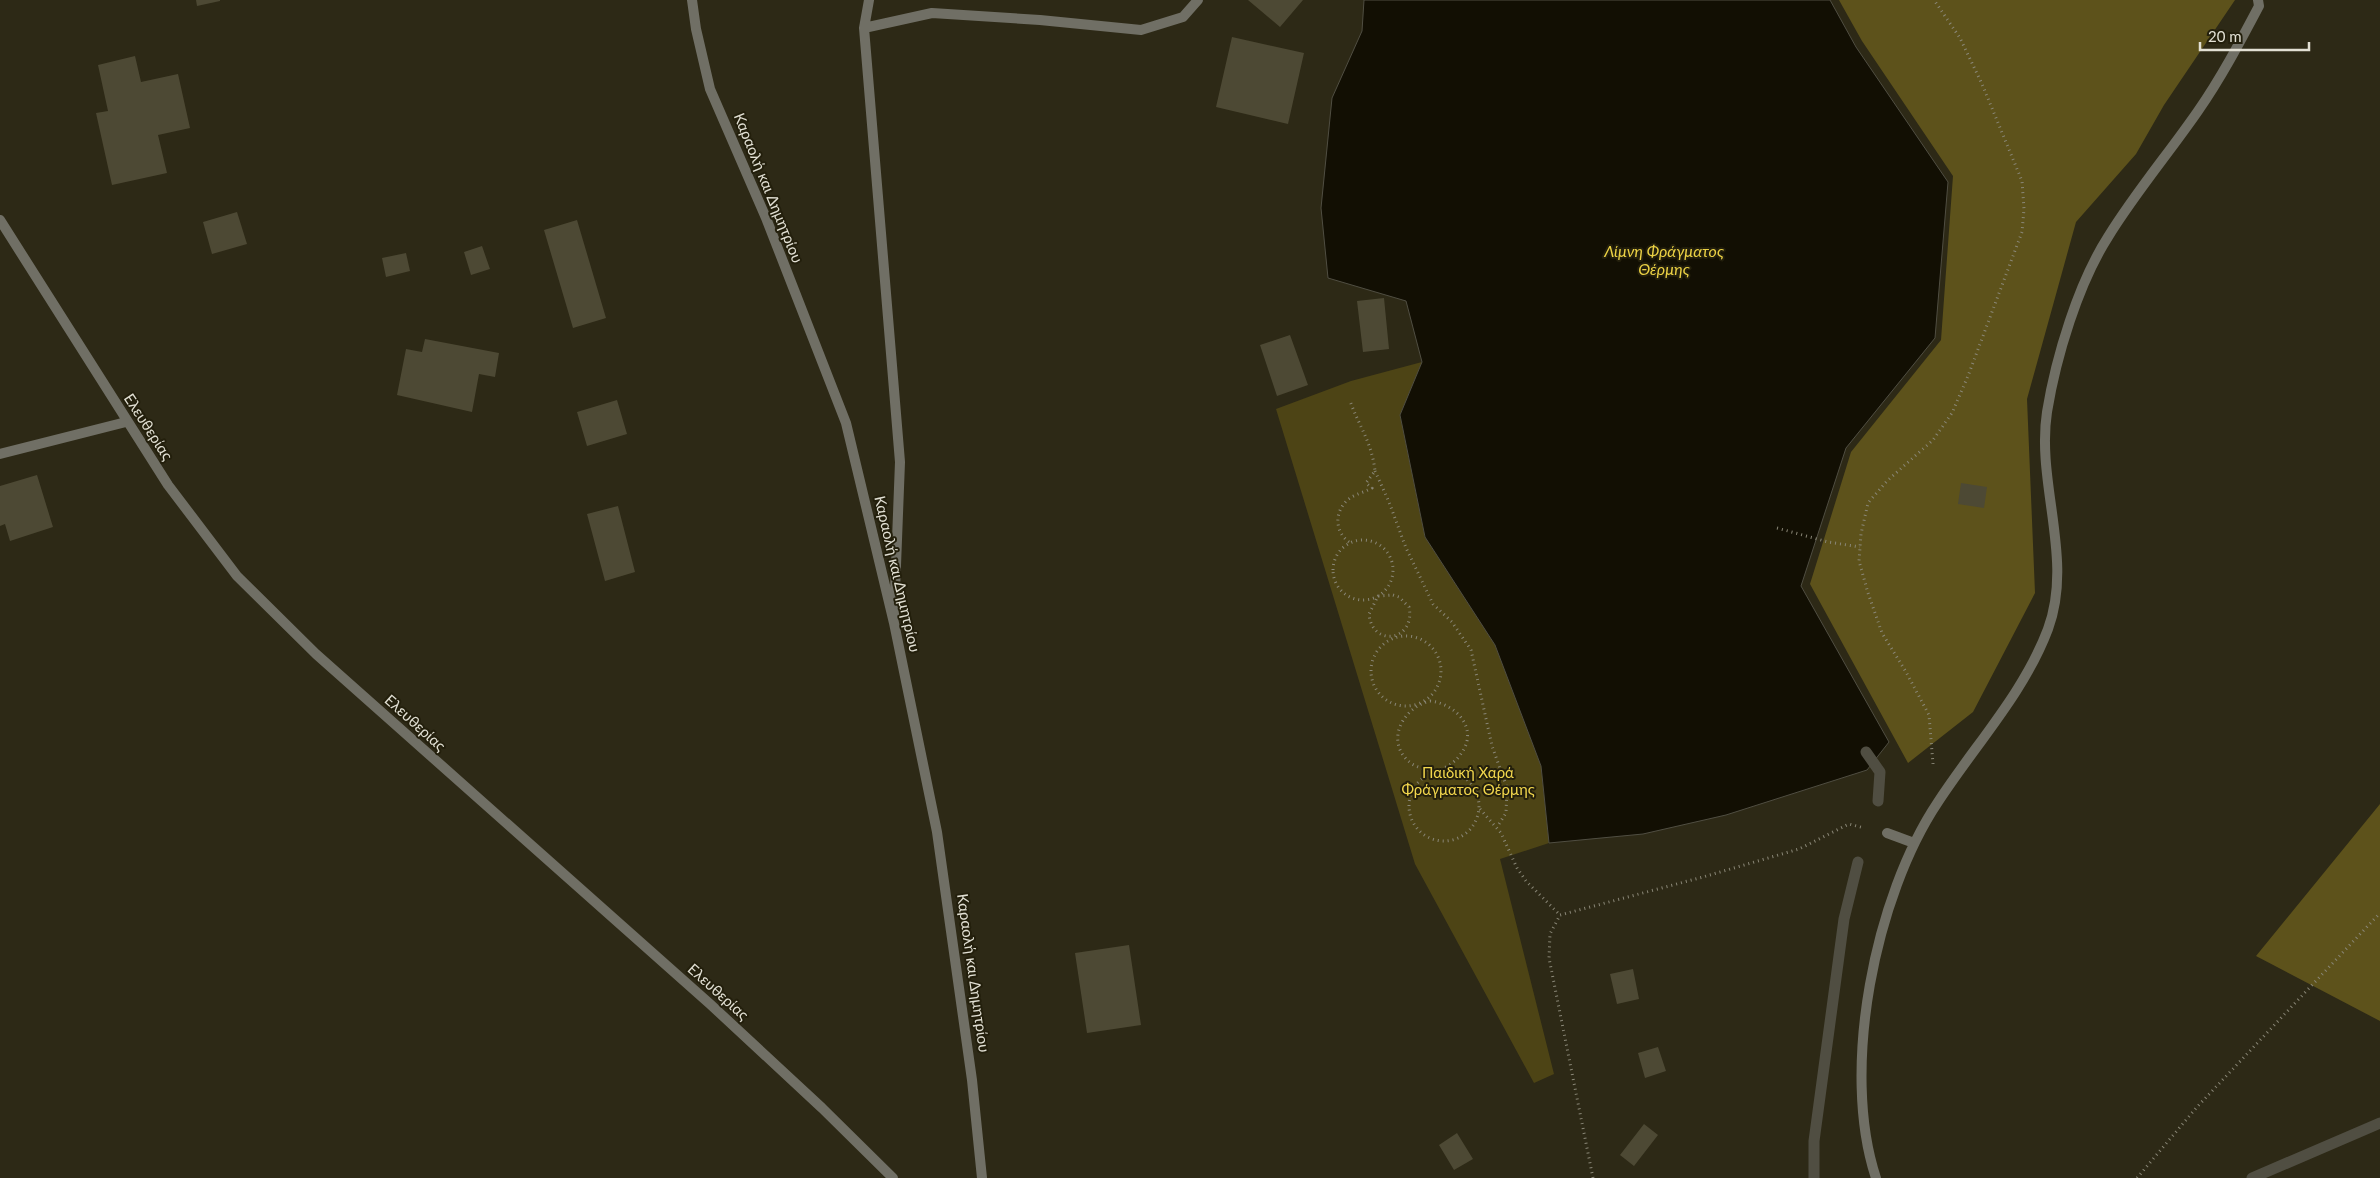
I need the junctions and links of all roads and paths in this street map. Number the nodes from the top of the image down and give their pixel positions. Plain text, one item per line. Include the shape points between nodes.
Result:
1 (692, 0) edge
2 (869, 0) edge
3 (1198, 0) edge
4 (1934, 0) edge
5 (2258, 0) edge
6 (864, 28) junction
7 (0, 220) edge
8 (1350, 401) dead end
9 (126, 422) junction
10 (0, 454) edge
11 (1375, 470) junction
12 (1777, 528) dead end
13 (1349, 542) junction
14 (1860, 547) junction
15 (1378, 596) junction
16 (894, 623) junction
17 (1395, 636) junction
18 (1419, 704) junction
19 (1435, 772) junction
20 (1935, 805) junction
21 (1479, 809) junction
22 (1849, 824) dead end
23 (1497, 827) junction
24 (1887, 832) dead end
25 (1914, 843) junction
26 (2380, 913) edge
27 (1560, 915) junction
28 (893, 1178) edge
29 (982, 1178) edge
30 (1593, 1178) edge
31 (1876, 1178) edge
32 (2137, 1178) edge

1 - 16 street, Καραολή και Δημητρίου via 710,89 766,218 846,423
2 - 6 street
3 - 6 street via 1183,17 1141,30 932,13
4 - 14 path via 1960,38 2022,181 2022,232 1952,413 1932,440 1868,503
5 - 20 street via 2259,6 2200,108 2107,237 2080,296 2069,326 2047,414 2048,486 2056,560 2050,625 2038,653 2004,709
6 - 16 street via 900,462
7 - 9 street, Ελευθερίας
8 - 11 path via 1369,440
9 - 10 street
9 - 28 street, Ελευθερίας via 194,522 262,602 330,667 717,1011
11 - 13 path via 1366,483 1372,488 1344,503 1338,518 1342,537
11 - 23 path via 1406,548 1433,604 1452,622 1471,650 1492,746 1507,788 1506,813
12 - 14 path
13 - 15 path via 1370,540 1387,551 1394,570 1389,585
13 - 15 path via 1335,556 1333,575 1336,585 1350,598 1369,600
14 - 20 path via 1859,561 1882,632 1929,715
15 - 17 path via 1369,614 1372,627 1382,635
15 - 17 path via 1400,597 1409,607 1407,628
16 - 29 street, Καραολή και Δημητρίου via 946,891
17 - 18 path via 1424,640 1438,657 1441,668 1436,689
17 - 18 path via 1374,656 1372,680 1385,699 1407,706
18 - 19 path via 1402,720 1399,743 1411,763
18 - 19 path via 1435,702 1451,706 1466,728 1466,744 1461,754 1454,762
19 - 21 path via 1451,772 1466,779 1478,798
19 - 21 path via 1424,778 1410,796 1411,819 1417,830 1438,841 1450,841 1470,830
20 - 25 street
21 - 23 path
22 - 27 path via 1799,848 1703,878
23 - 27 path via 1526,881
24 - 25 street
25 - 31 street via 1879,946 1860,1062 1865,1141
26 - 32 path via 2197,1107
27 - 30 path via 1550,934 1549,958

